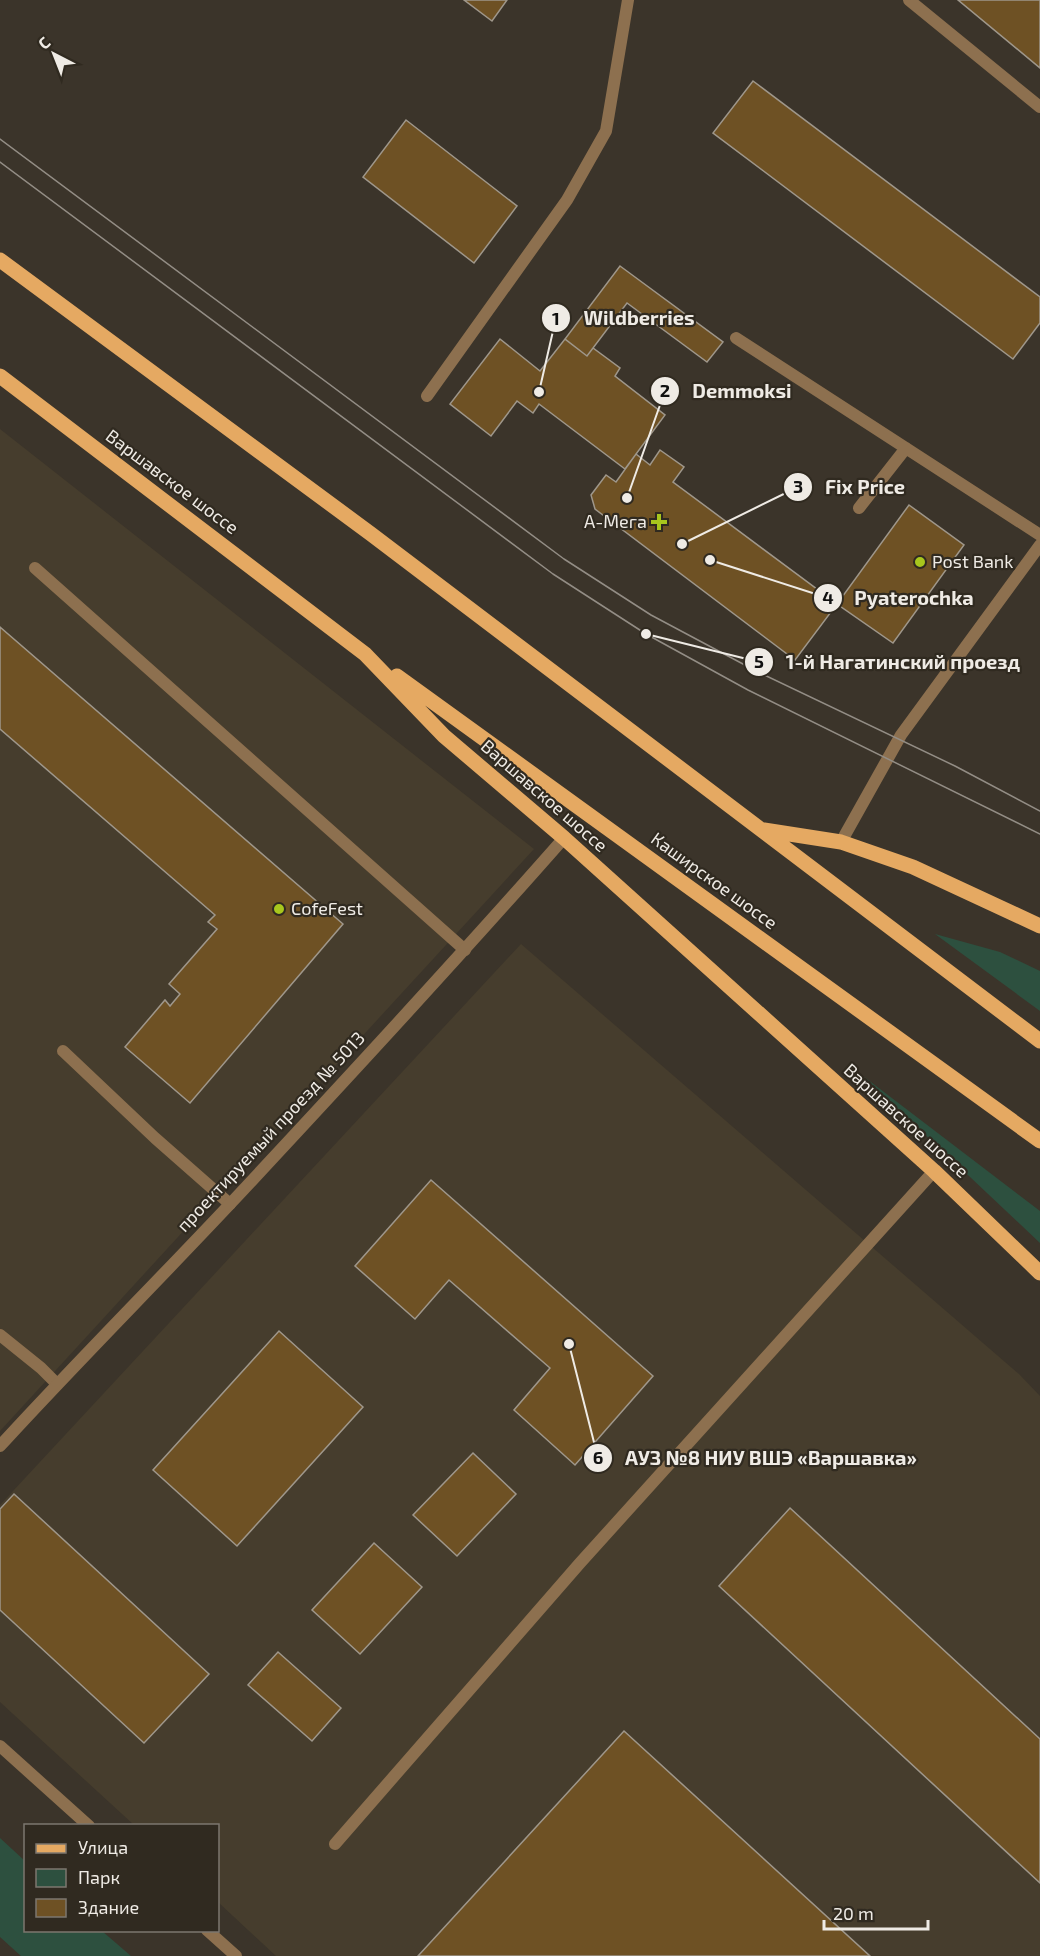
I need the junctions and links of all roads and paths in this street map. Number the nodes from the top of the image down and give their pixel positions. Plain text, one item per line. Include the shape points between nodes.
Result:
1 (628, 0) edge
2 (909, 0) edge
3 (1040, 107) edge
4 (0, 260) edge
5 (736, 338) dead end
6 (0, 376) edge
7 (427, 396) dead end
8 (906, 448) junction
9 (859, 508) dead end
10 (1040, 535) edge
11 (1040, 545) edge
12 (35, 568) dead end
13 (365, 654) junction
14 (761, 829) junction
15 (564, 838) junction
16 (841, 842) junction
17 (1040, 926) edge
18 (465, 950) junction
19 (1040, 1041) edge
20 (63, 1051) dead end
21 (1040, 1141) edge
22 (934, 1171) junction
23 (230, 1204) junction
24 (1040, 1273) edge
25 (0, 1335) edge
26 (57, 1384) junction
27 (0, 1446) edge
28 (0, 1746) edge
29 (87, 1824) edge
30 (335, 1844) dead end
31 (209, 1932) edge
32 (236, 1956) edge

1 - 7 street via 606,131 567,200
2 - 3 street
4 - 14 main road
5 - 8 street
6 - 13 main road, Варшавское шоссе
8 - 9 street
8 - 10 street
11 - 16 street via 901,735
12 - 18 street
13 - 15 main road, Варшавское шоссе via 444,736
13 - 21 main road, Каширское шоссе
14 - 16 main road
14 - 19 main road
15 - 18 street, проектируемый проезд № 5013
15 - 22 main road, Варшавское шоссе
16 - 17 main road via 913,867
18 - 23 street, проектируемый проезд № 5013
20 - 23 street
22 - 24 main road, Варшавское шоссе
22 - 30 street via 580,1563
23 - 26 street, проектируемый проезд № 5013
25 - 26 street
26 - 27 street, проектируемый проезд № 5013
28 - 29 street
31 - 32 street

